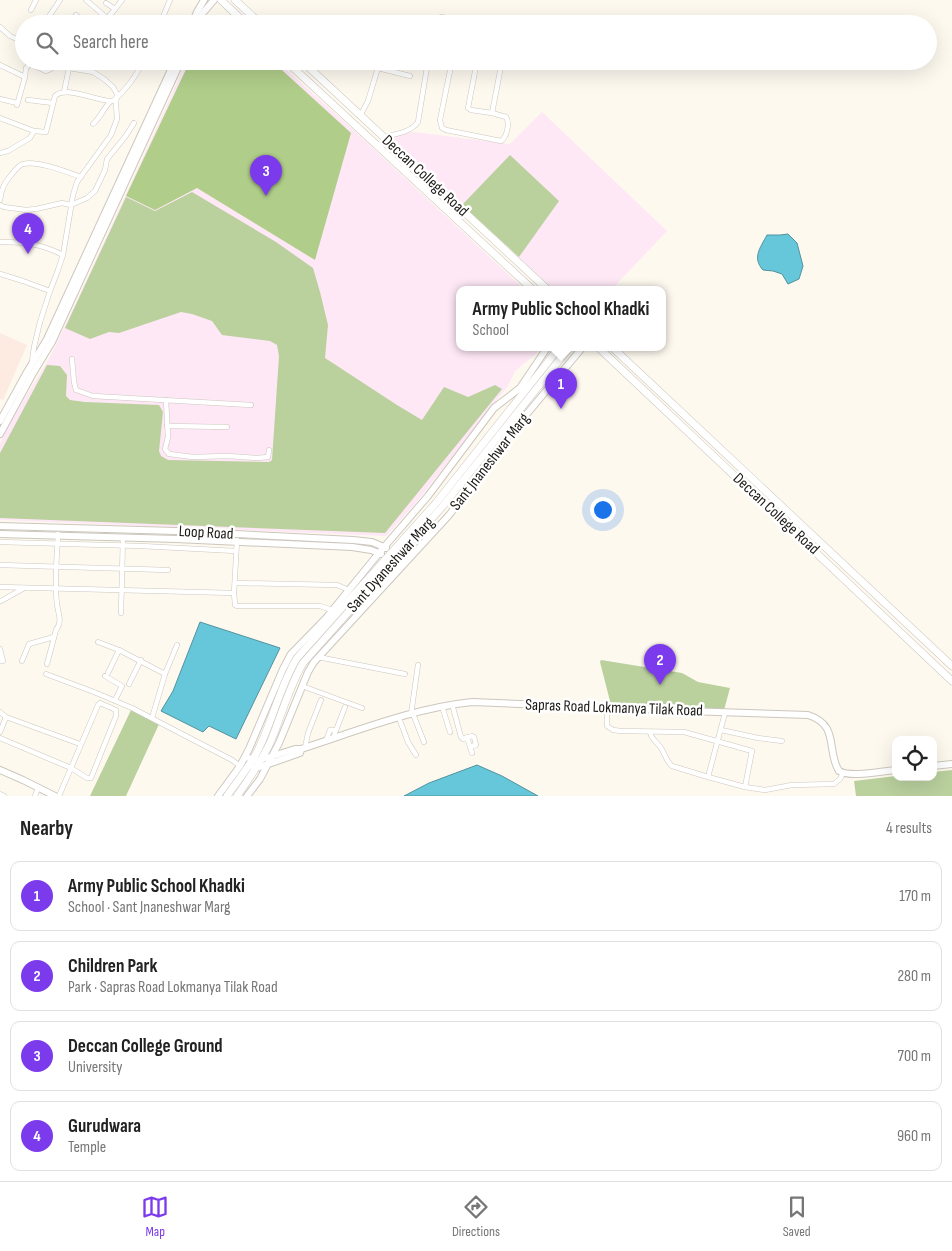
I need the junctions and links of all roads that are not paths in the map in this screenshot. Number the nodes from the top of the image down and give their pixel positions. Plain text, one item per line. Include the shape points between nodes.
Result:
1 (36, 0) edge
2 (86, 0) edge
3 (122, 0) edge
4 (170, 0) edge
5 (204, 0) edge
6 (214, 0) edge
7 (221, 0) edge
8 (236, 0) edge
9 (58, 1) edge
10 (106, 3) dead end
11 (114, 9) junction
12 (31, 10) dead end
13 (49, 15) edge
14 (104, 15) edge
15 (109, 15) edge
16 (164, 15) edge
17 (196, 15) edge
18 (202, 15) edge
19 (237, 15) edge
20 (252, 15) edge
21 (0, 27) edge
22 (15, 38) edge
23 (0, 66) edge
24 (26, 70) edge
25 (69, 70) edge
26 (81, 70) edge
27 (139, 70) edge
28 (171, 70) edge
29 (177, 70) edge
30 (296, 70) edge
31 (311, 70) edge
32 (377, 70) edge
33 (386, 70) edge
34 (427, 70) edge
35 (450, 70) edge
36 (475, 70) edge
37 (500, 70) edge
38 (410, 76) dead end
39 (25, 77) junction
40 (64, 92) junction
41 (117, 98) junction
42 (0, 99) edge
43 (28, 100) dead end
44 (110, 102) junction
45 (53, 103) junction
46 (492, 113) junction
47 (360, 116) junction
48 (0, 118) edge
49 (134, 123) dead end
50 (93, 124) dead end
51 (34, 131) junction
52 (383, 137) junction
53 (0, 153) edge
54 (81, 177) junction
55 (0, 200) edge
56 (0, 205) edge
57 (71, 205) junction
58 (0, 242) edge
59 (63, 255) junction
60 (0, 274) edge
61 (529, 286) edge
62 (544, 286) edge
63 (50, 291) junction
64 (545, 351) edge
65 (556, 351) edge
66 (567, 351) edge
67 (579, 351) edge
68 (602, 351) edge
69 (615, 351) edge
70 (72, 359) dead end
71 (31, 365) junction
72 (26, 379) junction
73 (514, 398) junction
74 (166, 400) junction
75 (251, 405) dead end
76 (0, 421) edge
77 (167, 426) junction
78 (226, 427) dead end
79 (0, 434) edge
80 (269, 450) dead end
81 (0, 526) edge
82 (58, 528) junction
83 (0, 534) edge
84 (237, 534) junction
85 (58, 536) junction
86 (123, 537) junction
87 (0, 542) edge
88 (237, 542) junction
89 (57, 544) junction
90 (122, 546) junction
91 (384, 546) junction
92 (236, 551) junction
93 (379, 553) junction
94 (394, 555) junction
95 (389, 561) junction
96 (404, 564) junction
97 (0, 565) edge
98 (56, 566) junction
99 (122, 568) junction
100 (168, 570) dead end
101 (399, 570) junction
102 (235, 583) junction
103 (0, 587) edge
104 (24, 587) junction
105 (56, 588) junction
106 (121, 590) junction
107 (349, 590) junction
108 (234, 593) junction
109 (1, 601) edge
110 (332, 610) junction
111 (121, 613) dead end
112 (54, 637) junction
113 (98, 642) dead end
114 (177, 645) dead end
115 (0, 649) edge
116 (119, 650) junction
117 (318, 657) junction
118 (141, 660) junction
119 (0, 661) edge
120 (22, 661) dead end
121 (47, 664) dead end
122 (418, 665) dead end
123 (952, 666) edge
124 (46, 674) dead end
125 (165, 674) junction
126 (405, 674) dead end
127 (952, 680) edge
128 (129, 684) dead end
129 (302, 686) junction
130 (115, 700) junction
131 (321, 700) dead end
132 (452, 704) junction
133 (442, 706) junction
134 (345, 707) dead end
135 (607, 707) junction
136 (362, 708) dead end
137 (0, 712) edge
138 (725, 712) junction
139 (412, 714) junction
140 (6, 717) junction
141 (152, 718) junction
142 (399, 718) junction
143 (336, 730) junction
144 (721, 730) junction
145 (0, 732) edge
146 (450, 732) dead end
147 (650, 732) junction
148 (0, 738) edge
149 (334, 738) junction
150 (326, 740) junction
151 (718, 741) junction
152 (782, 741) dead end
153 (424, 742) dead end
154 (279, 743) junction
155 (80, 744) junction
156 (300, 749) junction
157 (472, 753) dead end
158 (416, 755) dead end
159 (273, 756) junction
160 (265, 762) junction
161 (248, 763) junction
162 (952, 764) edge
163 (937, 766) edge
164 (71, 768) junction
165 (0, 770) edge
166 (892, 770) edge
167 (843, 773) junction
168 (708, 777) junction
169 (745, 787) junction
170 (41, 791) edge
171 (0, 794) edge
172 (4, 796) edge
173 (35, 796) edge
174 (55, 796) edge
175 (59, 796) edge
176 (218, 796) edge
177 (227, 796) edge
178 (237, 796) edge
179 (247, 796) edge

1 - 12 street
2 - 14 street
3 - 11 street
4 - 16 street
5 - 17 street
6 - 18 street
7 - 19 main road
8 - 20 main road
9 - 13 street
10 - 11 street
11 - 15 street
21 - 22 street
23 - 39 street
24 - 39 street
25 - 40 street
26 - 41 street via 93,72 104,79 115,89
27 - 41 street
28 - 71 street via 47,340
29 - 72 street via 52,342
30 - 61 main road, Deccan College Road
31 - 47 main road, Deccan College Road
32 - 47 street
33 - 38 street
34 - 52 street via 418,122 410,129
35 - 46 street via 440,120 442,128 504,140 508,119
36 - 46 street via 468,108
37 - 46 street
39 - 42 street via 17,104
40 - 44 street
40 - 45 street via 57,93
41 - 44 street
41 - 54 street via 117,119 111,135
43 - 45 street
44 - 50 street
45 - 51 street via 48,131
47 - 52 main road, Deccan College Road
48 - 51 street
49 - 57 street via 106,159 105,170 95,191 88,198
51 - 53 street via 30,138
52 - 62 main road, Deccan College Road
54 - 55 street via 24,163 3,187
54 - 57 street
56 - 57 street via 26,210
57 - 59 street
58 - 59 street via 42,246
59 - 63 street
60 - 63 street
63 - 71 street
64 - 73 street, Sant Jnaneshwar Marg
65 - 73 main road, Sant Dyaneshwar Marg
66 - 94 main road, Sant Dyaneshwar Marg via 442,508
67 - 96 street, Sant Jnaneshwar Marg via 495,452 450,514
68 - 127 main road, Deccan College Road
69 - 123 main road, Deccan College Road
70 - 74 street via 76,390 93,396
71 - 72 street
72 - 76 street
72 - 79 street
73 - 91 street, Sant Jnaneshwar Marg via 494,408 428,496
73 - 94 main road, Sant Dyaneshwar Marg
74 - 75 street
74 - 77 street
77 - 78 street
77 - 80 street via 165,449 168,454 257,458 268,457
81 - 82 street, Loop Road
82 - 84 street, Loop Road
82 - 85 street
83 - 85 street, Loop Road
84 - 88 street
84 - 91 street, Loop Road via 353,540
85 - 86 street, Loop Road
85 - 89 street
86 - 88 street, Loop Road
86 - 90 street
87 - 89 street
88 - 92 street
88 - 93 street, Loop Road via 352,547
89 - 90 street
89 - 98 street
90 - 92 street
90 - 99 street
91 - 93 street, Sant Jnaneshwar Marg
91 - 94 street, Loop Road
92 - 102 street
93 - 95 street, Loop Road
93 - 107 street, Sant Jnaneshwar Marg
94 - 95 main road, Sant Dyaneshwar Marg
94 - 96 street, Loop Road
95 - 101 street, Loop Road
95 - 160 main road, Sant Dyaneshwar Marg via 303,663
95 - 161 main road, Sant Dyaneshwar Marg via 296,658 263,738
96 - 101 street, Sant Jnaneshwar Marg
97 - 98 street
98 - 99 street
98 - 105 street
99 - 100 street
99 - 106 street
101 - 117 street, Sant Jnaneshwar Marg
102 - 107 street via 337,585
102 - 108 street
103 - 104 street
104 - 105 street
104 - 109 street
105 - 106 street
105 - 112 street via 60,622
106 - 108 street
106 - 111 street
107 - 110 street, Sant Jnaneshwar Marg
108 - 110 street via 237,606 320,606
110 - 161 street, Sant Jnaneshwar Marg via 287,660
112 - 120 street via 29,644
112 - 121 street
113 - 116 street
114 - 125 street
115 - 119 street via 3,661
116 - 118 street
116 - 130 street via 106,675 122,686
117 - 126 street
117 - 129 street, Sant Jnaneshwar Marg
118 - 125 street
118 - 128 street
122 - 139 street
124 - 130 street
125 - 141 street
129 - 136 street
129 - 154 street, Sant Jnaneshwar Marg
130 - 141 street
131 - 156 street
132 - 133 street, Sapras Road Lokmanya Tilak Road
132 - 135 street, Sapras Road Lokmanya Tilak Road
132 - 157 street via 461,737 474,737 476,745 470,747
133 - 139 street, Sapras Road Lokmanya Tilak Road
133 - 146 street
134 - 143 street
135 - 138 street, Sapras Road Lokmanya Tilak Road
135 - 147 street via 606,724 610,729
137 - 140 street
138 - 144 street
138 - 167 street, Sapras Road Lokmanya Tilak Road via 814,717 829,733 837,767
139 - 142 street, Sapras Road Lokmanya Tilak Road
139 - 153 street
140 - 145 street
140 - 155 street
141 - 161 street via 232,760
142 - 149 street, Sapras Road Lokmanya Tilak Road
142 - 158 street
143 - 149 street
143 - 150 street via 330,730
144 - 151 street
144 - 152 street
147 - 151 street via 684,732
147 - 168 street via 669,764
148 - 164 street
149 - 150 street, Sapras Road Lokmanya Tilak Road
150 - 156 street, Sapras Road Lokmanya Tilak Road
151 - 168 street
151 - 169 street via 752,751
154 - 156 street
154 - 159 street, Sant Jnaneshwar Marg
155 - 164 street
155 - 164 street via 100,703 116,710 91,778
156 - 159 street, Sapras Road Lokmanya Tilak Road
156 - 160 street, Sapras Road Lokmanya Tilak Road via 300,753
159 - 160 street, Sapras Road Lokmanya Tilak Road
160 - 161 main road, Sant Dyaneshwar Marg
160 - 179 street via 260,779
161 - 176 street, Sant Jnaneshwar Marg
161 - 177 main road, Sant Dyaneshwar Marg
161 - 178 main road, Sant Dyaneshwar Marg
162 - 163 street
164 - 175 street
165 - 170 street
166 - 167 street
167 - 169 street via 838,782 830,784 792,785 770,790
168 - 169 street
170 - 173 street
170 - 174 street
171 - 172 street

